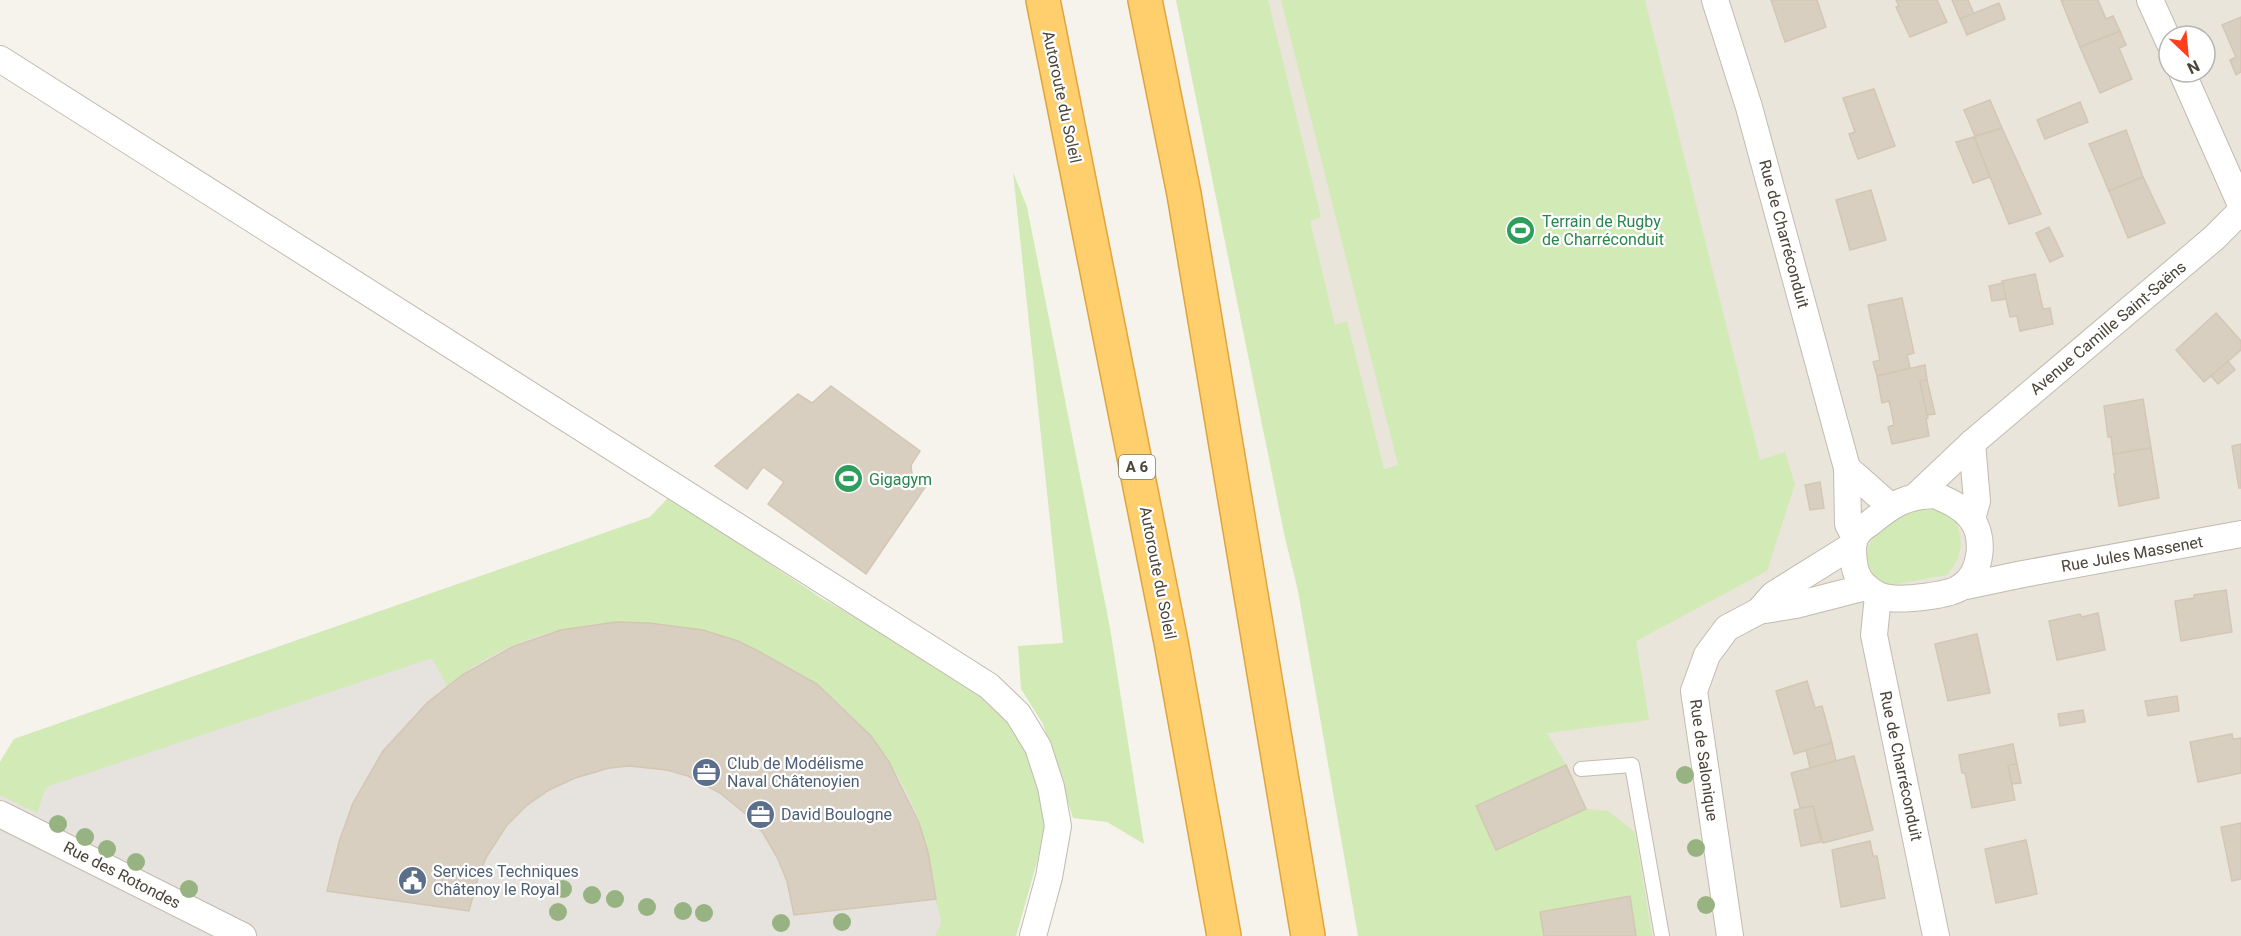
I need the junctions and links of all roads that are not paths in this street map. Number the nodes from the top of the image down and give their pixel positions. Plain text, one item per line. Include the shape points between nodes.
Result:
1 (1042, 0) edge
2 (1145, 0) edge
3 (1715, 0) edge
4 (2150, 0) edge
5 (2161, 24) edge
6 (0, 59) edge
7 (2187, 84) edge
8 (2241, 205) edge
9 (2241, 211) edge
10 (1972, 443) junction
11 (1847, 468) junction
12 (1916, 496) junction
13 (1890, 507) junction
14 (1972, 519) junction
15 (2241, 534) edge
16 (1854, 541) junction
17 (1980, 544) junction
18 (2023, 574) junction
19 (1961, 588) junction
20 (1872, 591) junction
21 (1759, 611) junction
22 (1581, 769) dead end
23 (0, 814) edge
24 (243, 936) edge
25 (1033, 936) edge
26 (1224, 936) edge
27 (1308, 936) edge
28 (1662, 936) edge
29 (1730, 936) edge
30 (1936, 936) edge

1 - 26 highway, Autoroute du Soleil / A 6 via 1169,631
2 - 27 highway via 1184,194
3 - 11 street, Rue de Charréconduit via 1749,107
4 - 5 street
6 - 25 street via 989,686 1018,714 1038,747 1058,826
7 - 8 street
9 - 10 street, Avenue Camille Saint-Saëns
10 - 12 street, Avenue Camille Saint-Saëns
10 - 14 street via 1977,501
11 - 13 street
11 - 16 street, Rue de Charréconduit via 1848,524
12 - 13 street
12 - 14 street via 1935,495
13 - 16 street
14 - 17 street
15 - 18 street, Rue Jules Massenet
16 - 20 street via 1854,568 1858,578
16 - 21 street, Rue de Salonique via 1773,595
17 - 18 street
17 - 19 street via 1975,572
18 - 19 street, Rue Jules Massenet
19 - 20 street via 1890,599
20 - 21 street, Rue de Salonique
20 - 30 street, Rue de Charréconduit via 1874,635
21 - 29 street, Rue de Salonique via 1727,628 1707,655 1694,691
22 - 28 lane via 1632,765
23 - 24 street, Rue des Rotondes

